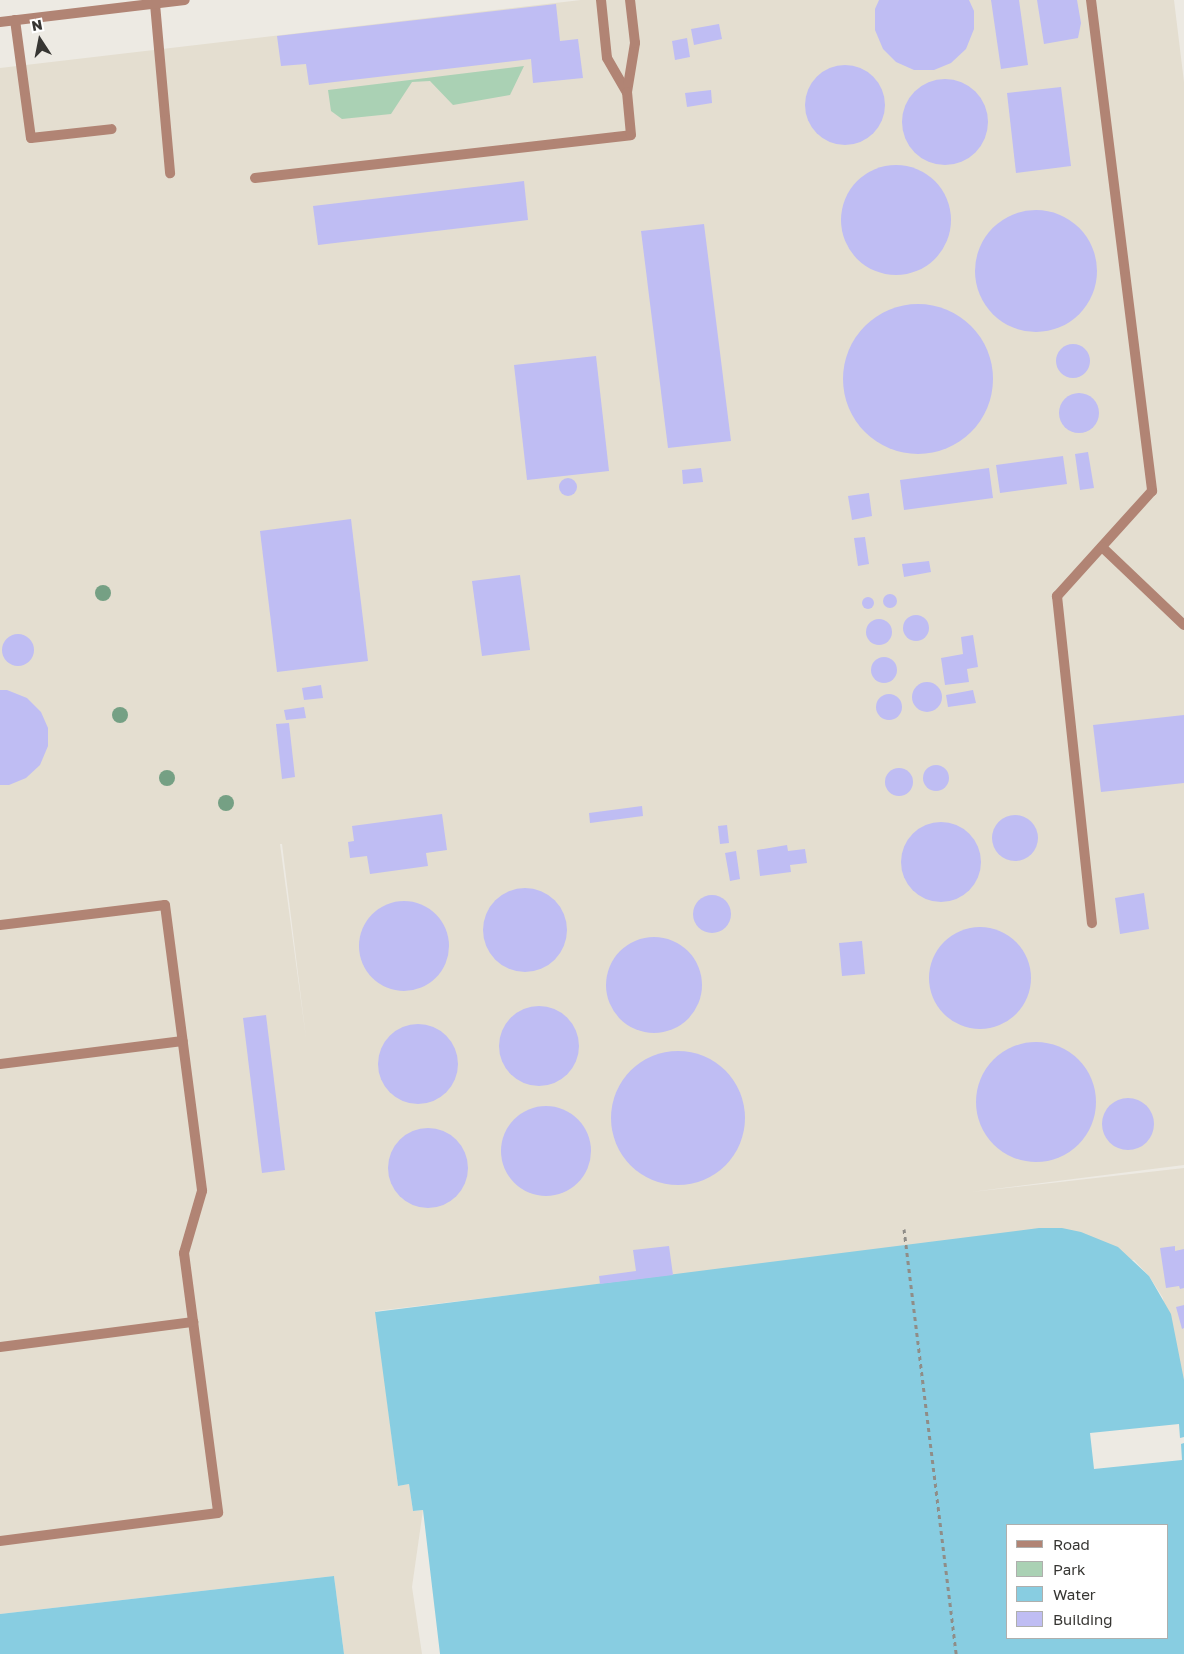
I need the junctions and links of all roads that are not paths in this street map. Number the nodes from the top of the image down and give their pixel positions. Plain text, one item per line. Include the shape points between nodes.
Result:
1 (185, 0) edge
2 (601, 0) edge
3 (630, 0) edge
4 (1091, 0) edge
5 (155, 4) junction
6 (15, 20) junction
7 (0, 22) edge
8 (627, 92) junction
9 (112, 129) dead end
10 (170, 173) dead end
11 (255, 178) dead end
12 (1102, 547) junction
13 (1184, 625) edge
14 (1092, 923) dead end
15 (0, 925) edge
16 (183, 1041) junction
17 (0, 1064) edge
18 (193, 1322) junction
19 (0, 1347) edge
20 (0, 1541) edge

1 - 5 street
2 - 8 street via 608,58
3 - 8 street via 635,43
4 - 12 street via 1152,491
5 - 6 street
5 - 10 street
6 - 7 street
6 - 9 street via 31,138
8 - 11 street via 632,135
12 - 13 street
12 - 14 street via 1057,596
15 - 16 street via 165,905
16 - 17 street
16 - 18 street via 202,1191 184,1253
18 - 19 street
18 - 20 street via 218,1513

